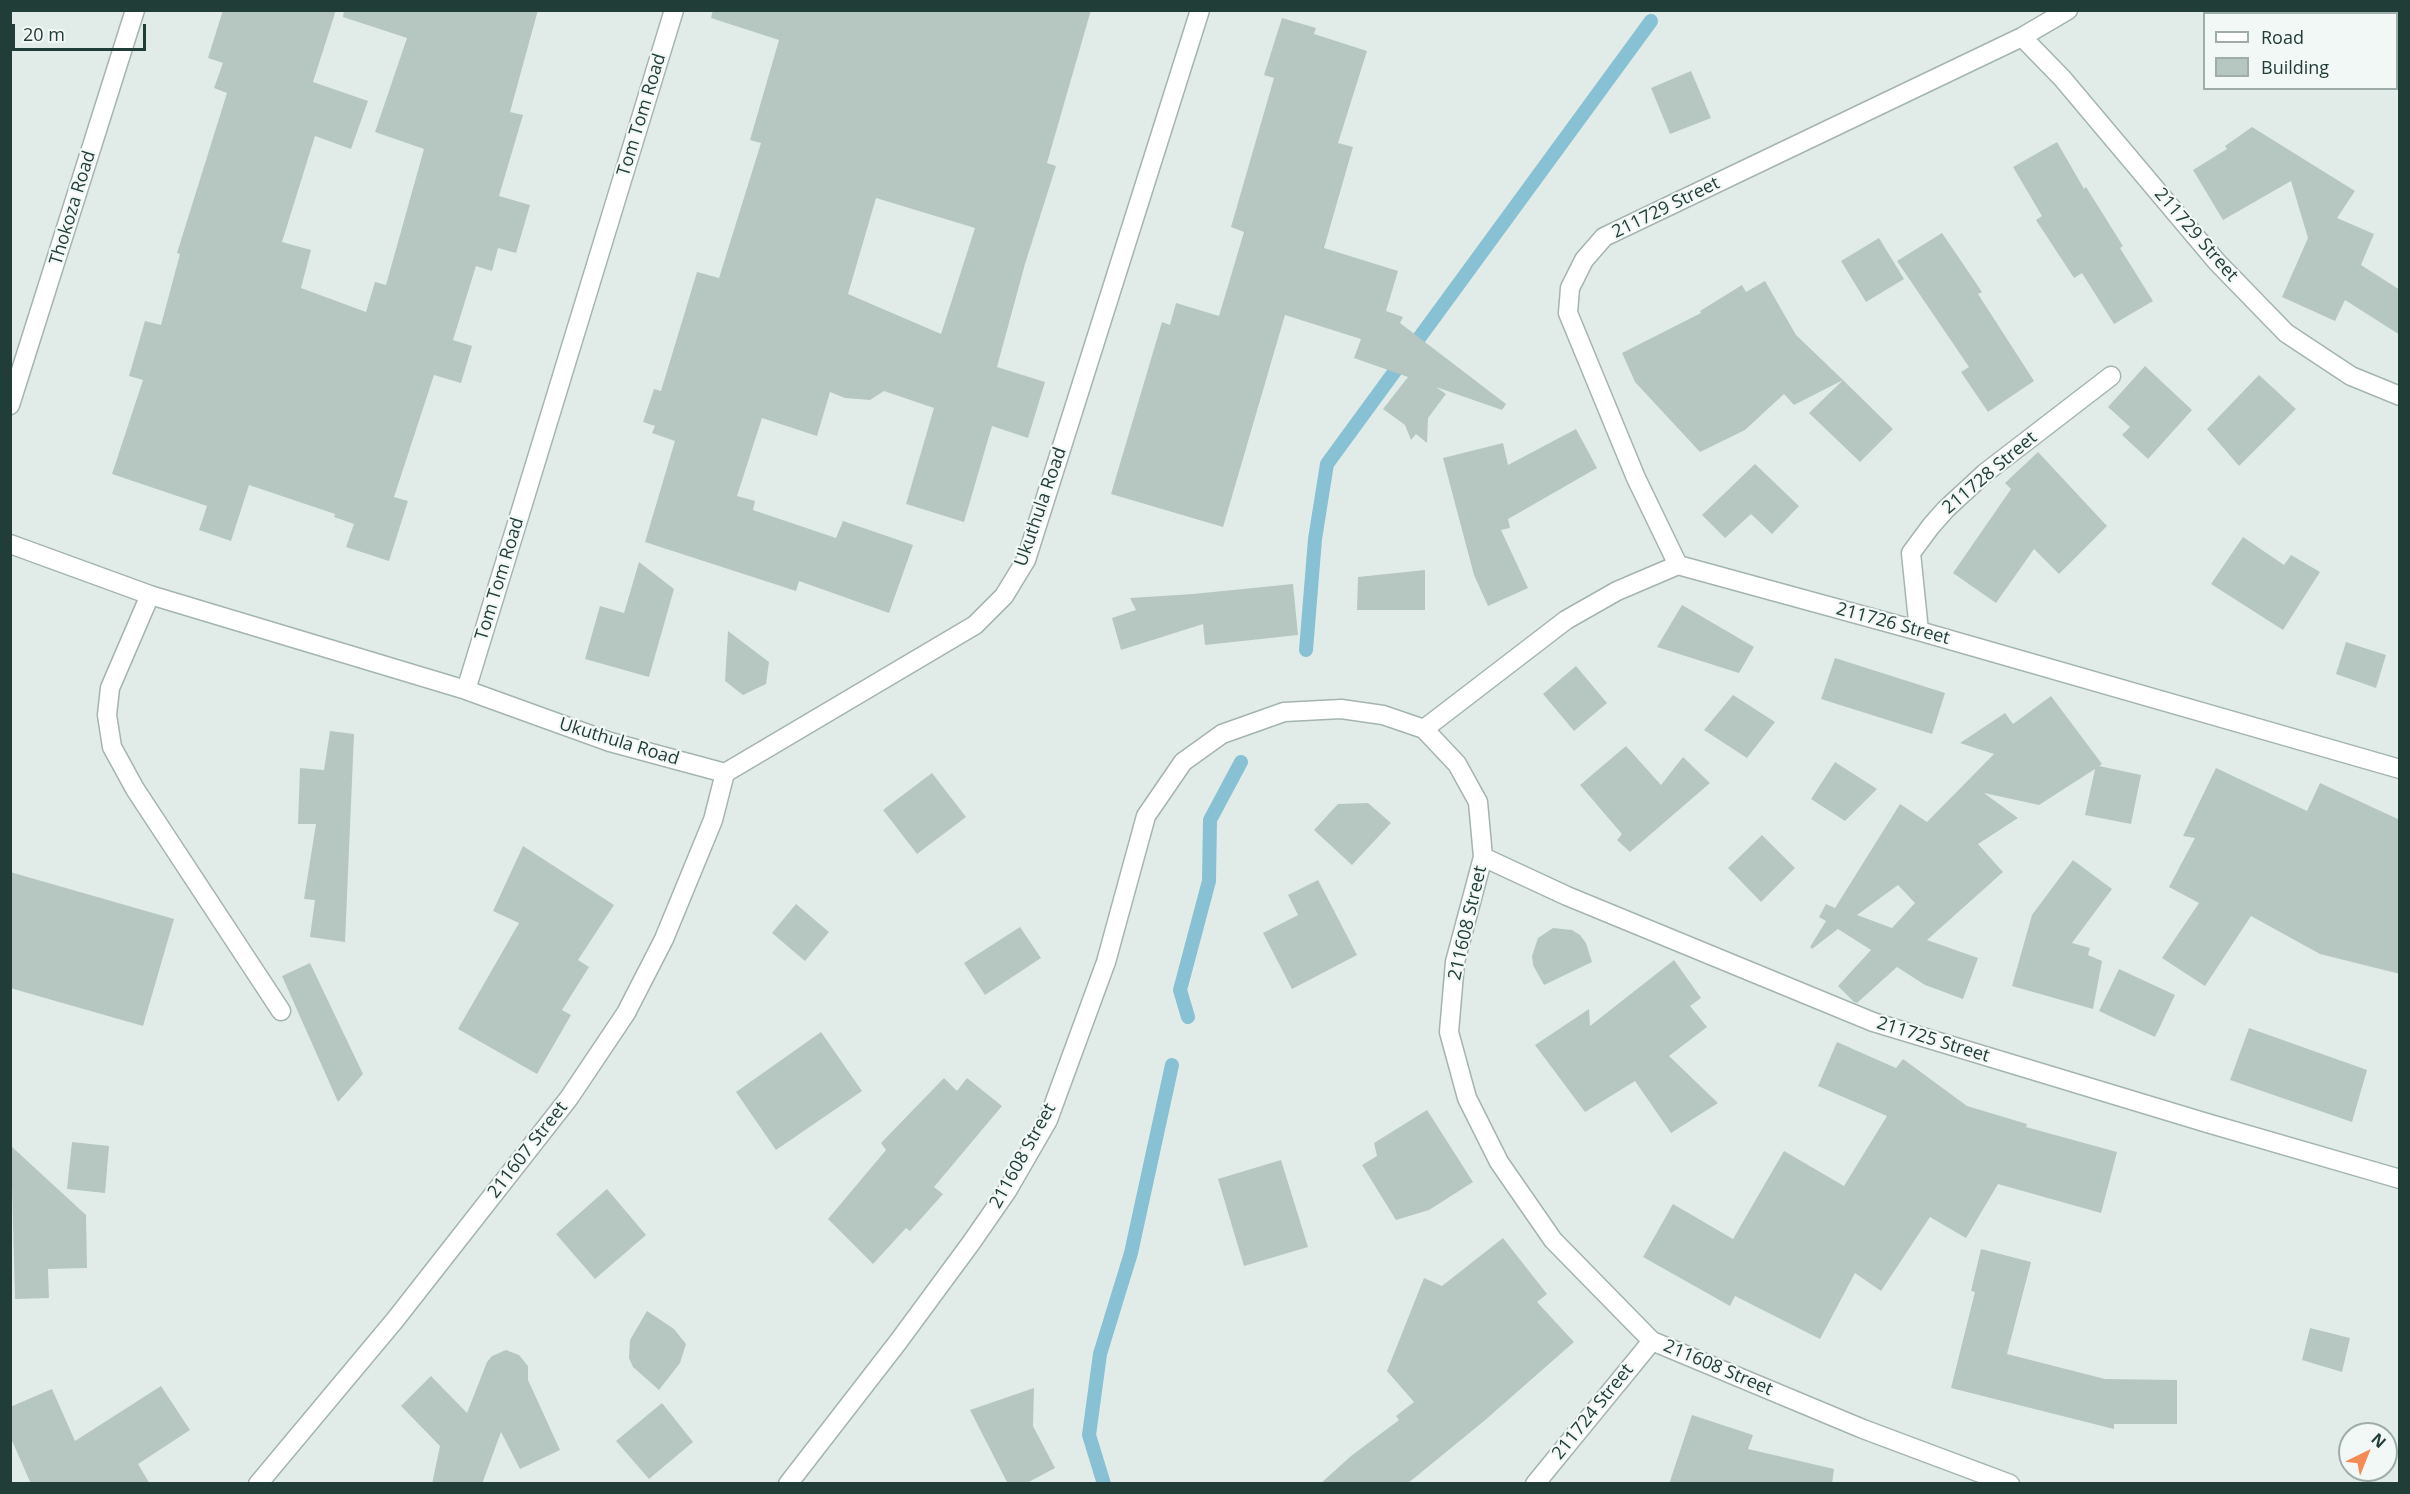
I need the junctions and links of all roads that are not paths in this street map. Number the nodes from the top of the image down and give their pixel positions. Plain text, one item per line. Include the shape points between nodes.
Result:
1 (135, 10) edge
2 (674, 10) edge
3 (1200, 10) edge
4 (2068, 10) edge
5 (2022, 38) junction
6 (2111, 376) dead end
7 (2400, 396) edge
8 (10, 405) edge
9 (10, 544) edge
10 (1678, 565) junction
11 (150, 595) junction
12 (1919, 631) junction
13 (466, 690) junction
14 (1424, 729) junction
15 (2400, 769) edge
16 (725, 773) junction
17 (1483, 857) junction
18 (281, 1011) dead end
19 (2400, 1179) edge
20 (1652, 1341) junction
21 (258, 1484) edge
22 (788, 1484) edge
23 (1535, 1484) edge
24 (2010, 1484) edge

1 - 8 street, Thokoza Road
2 - 13 street, Tom Tom Road
3 - 16 street, Ukuthula Road via 1026,560 1004,596 975,625
4 - 5 street, 211729 Street
5 - 7 street, 211729 Street via 2062,78 2217,262 2286,333 2351,376
5 - 10 street, 211729 Street via 1604,237 1584,260 1570,288 1568,313 1636,478
6 - 12 street, 211728 Street via 1985,473 1931,526 1911,553
9 - 11 street
10 - 12 street, 211726 Street
10 - 14 street via 1617,591 1566,620
11 - 13 street
11 - 18 street via 110,688 107,715 112,747 135,789
12 - 15 street, 211726 Street
13 - 16 street, Ukuthula Road via 610,742
14 - 17 street, 211608 Street via 1457,764 1478,802
14 - 22 street, 211608 Street via 1383,715 1341,709 1284,712 1222,735 1182,762 1146,816 1106,962 1048,1120 971,1243
16 - 21 street, 211607 Street via 713,820 664,939 626,1013 569,1098 396,1320
17 - 19 street, 211725 Street via 1873,1022
17 - 20 street, 211608 Street via 1455,962 1449,1032 1467,1098 1499,1162 1553,1240
20 - 23 street, 211724 Street
20 - 24 street, 211608 Street via 1863,1429

